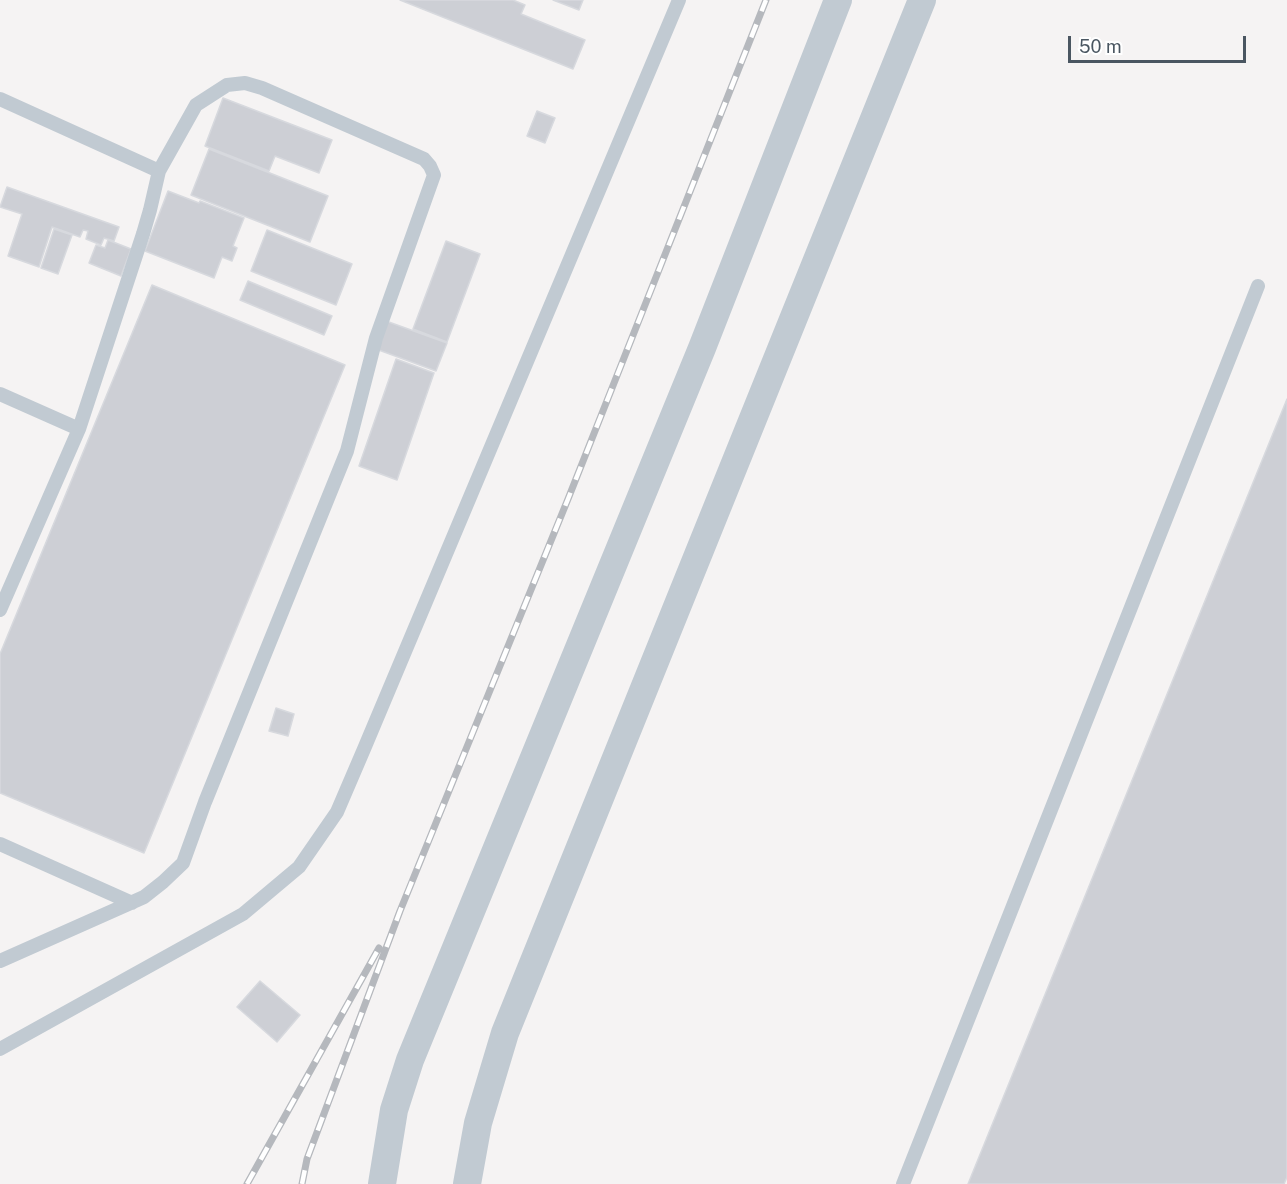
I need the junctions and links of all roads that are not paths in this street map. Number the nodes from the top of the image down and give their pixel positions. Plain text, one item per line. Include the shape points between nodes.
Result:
1 (679, 0) edge
2 (838, 0) edge
3 (922, 0) edge
4 (0, 99) edge
5 (159, 171) junction
6 (1258, 286) dead end
7 (0, 394) edge
8 (79, 429) junction
9 (0, 610) edge
10 (0, 844) edge
11 (132, 903) junction
12 (0, 961) edge
13 (0, 1049) edge
14 (381, 1184) edge
15 (467, 1184) edge
16 (903, 1184) edge

1 - 13 lane via 337,812 299,867 243,914
2 - 14 street via 702,348 410,1060 394,1110
3 - 15 street via 505,1033 478,1123
4 - 5 lane
5 - 8 lane via 146,226
5 - 11 lane via 196,105 227,85 245,83 424,159 434,175 376,338 346,451 183,863
6 - 16 lane
7 - 8 lane
8 - 9 lane
10 - 11 lane
11 - 12 lane

